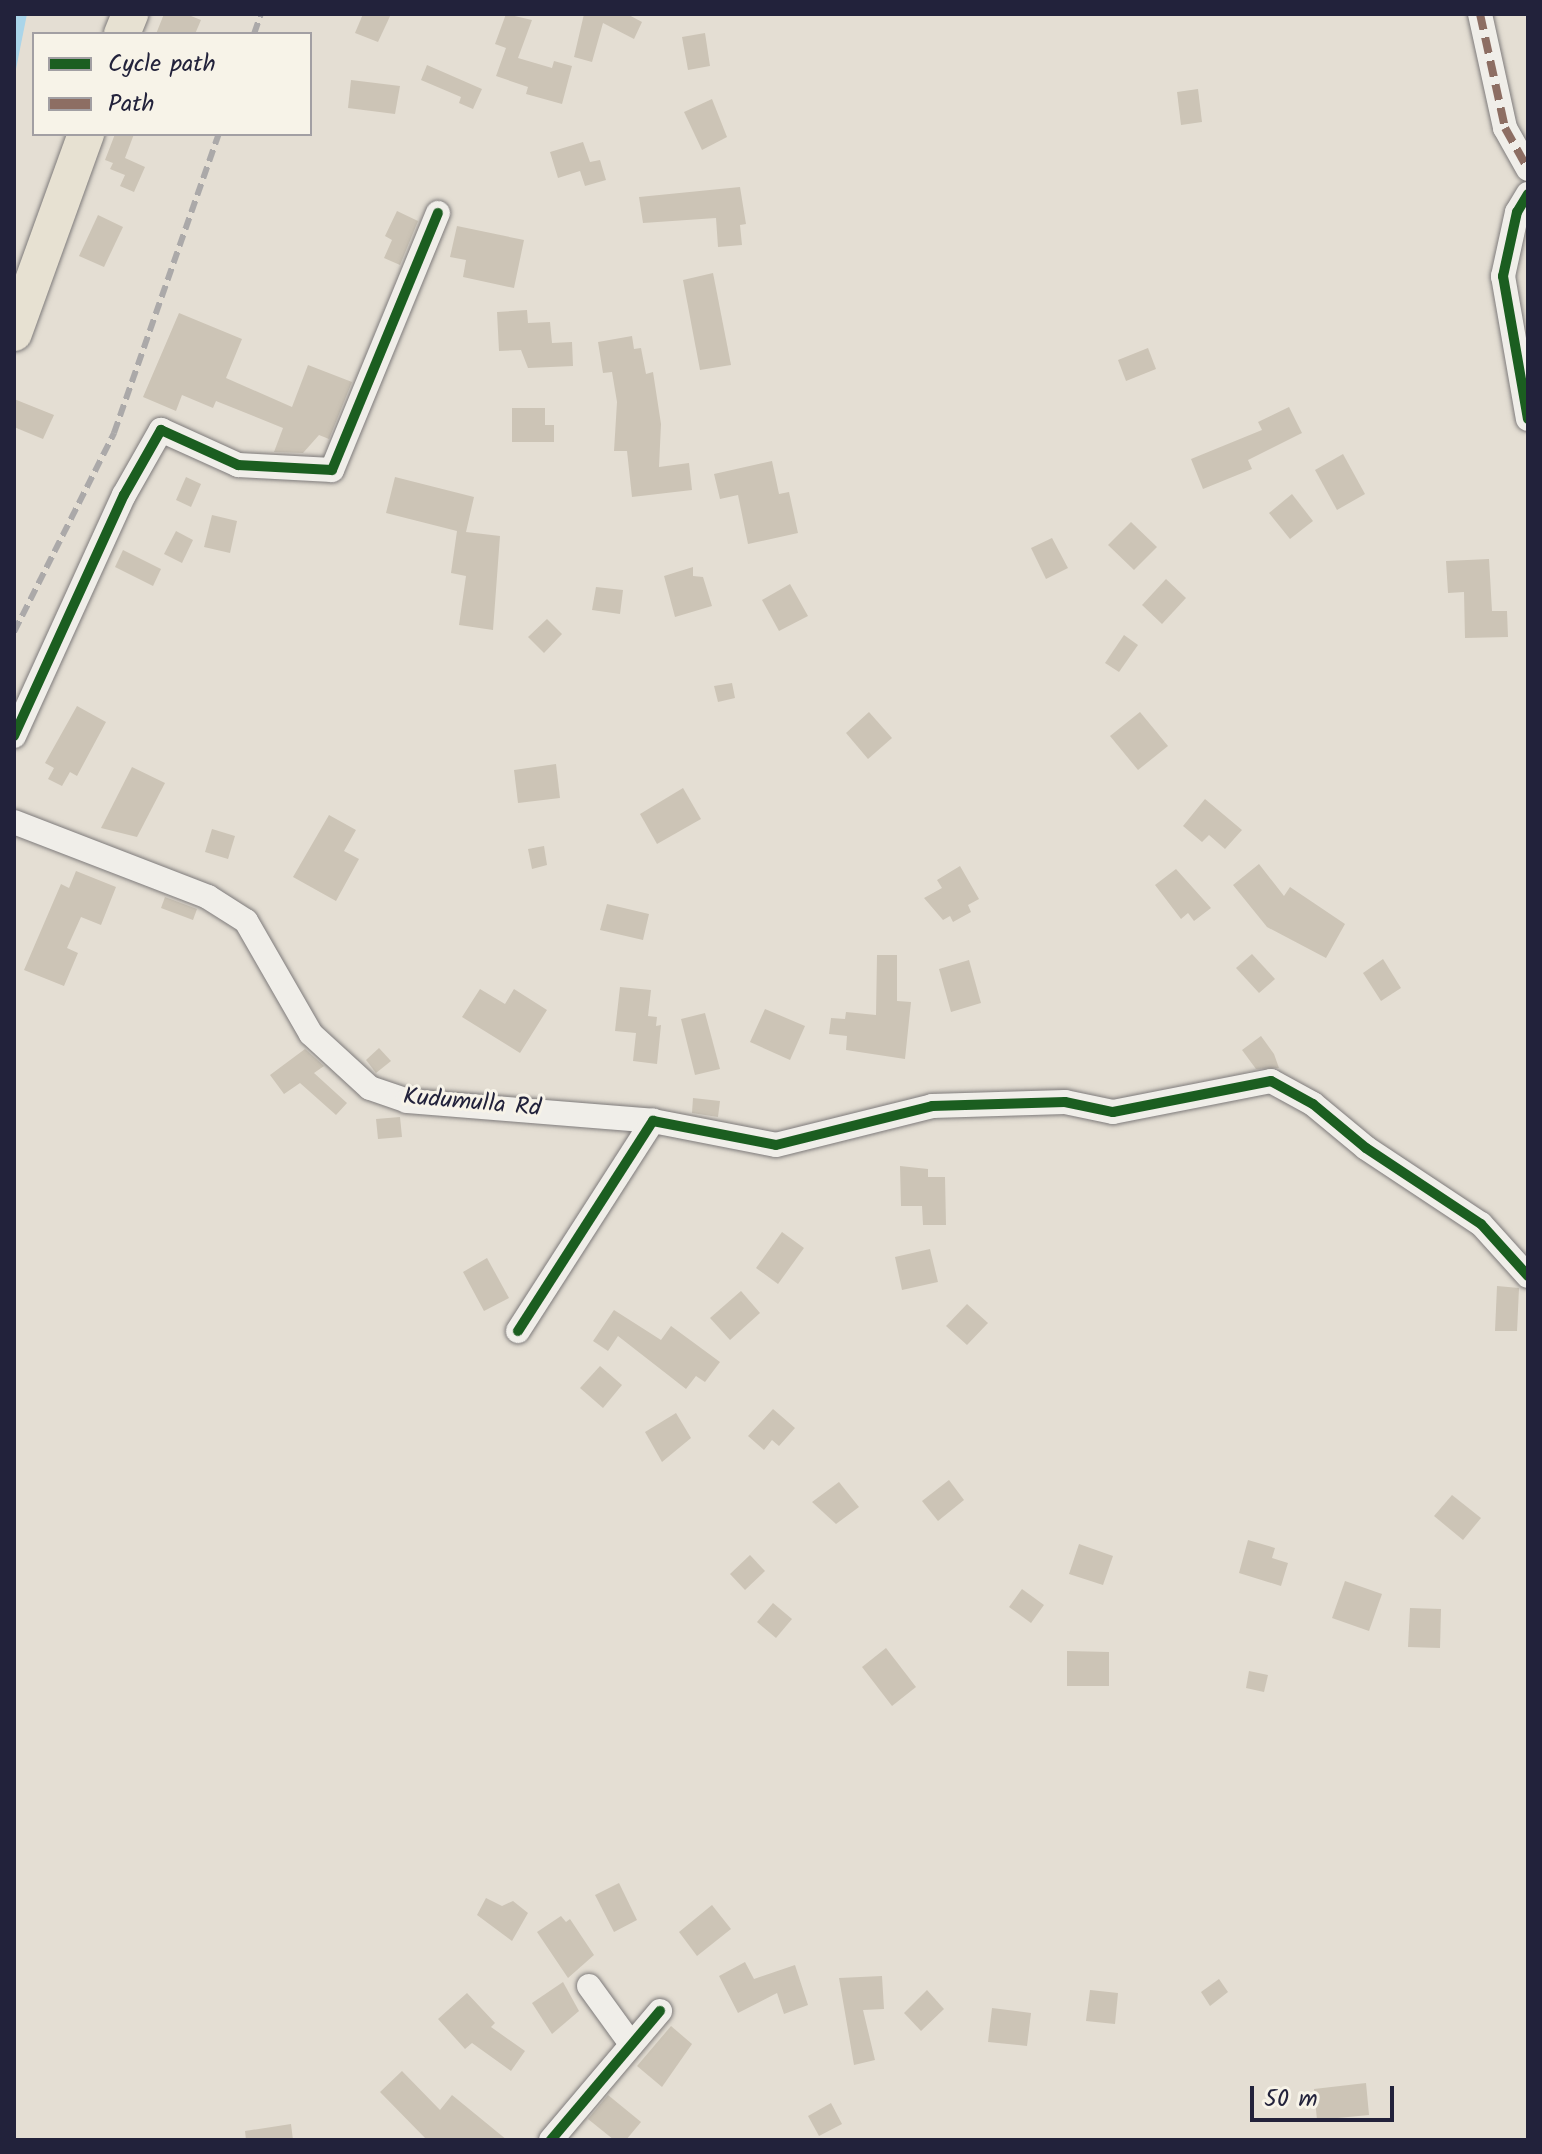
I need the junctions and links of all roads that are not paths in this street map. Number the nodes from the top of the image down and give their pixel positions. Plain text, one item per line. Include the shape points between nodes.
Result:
1 (1480, 14) edge
2 (85, 136) edge
3 (1528, 169) edge
4 (1528, 194) edge
5 (438, 213) dead end
6 (14, 333) edge
7 (1528, 419) edge
8 (14, 736) edge
9 (14, 822) edge
10 (653, 1121) junction
11 (1528, 1276) edge
12 (518, 1331) dead end
13 (589, 1986) dead end
14 (660, 2011) dead end
15 (631, 2044) junction
16 (551, 2140) edge

1 - 3 street via 1505,128
2 - 6 highway
4 - 7 street via 1517,212 1503,276
5 - 8 street via 332,470 238,465 161,430 124,495
9 - 10 street, Kudumulla Rd via 208,897 246,921 311,1034 370,1088 407,1101
10 - 11 street, Kudumulla Rd via 776,1145 932,1106 1065,1102 1113,1112 1271,1081 1313,1104 1366,1148 1481,1224
10 - 12 street
13 - 15 street
14 - 15 street
15 - 16 street

